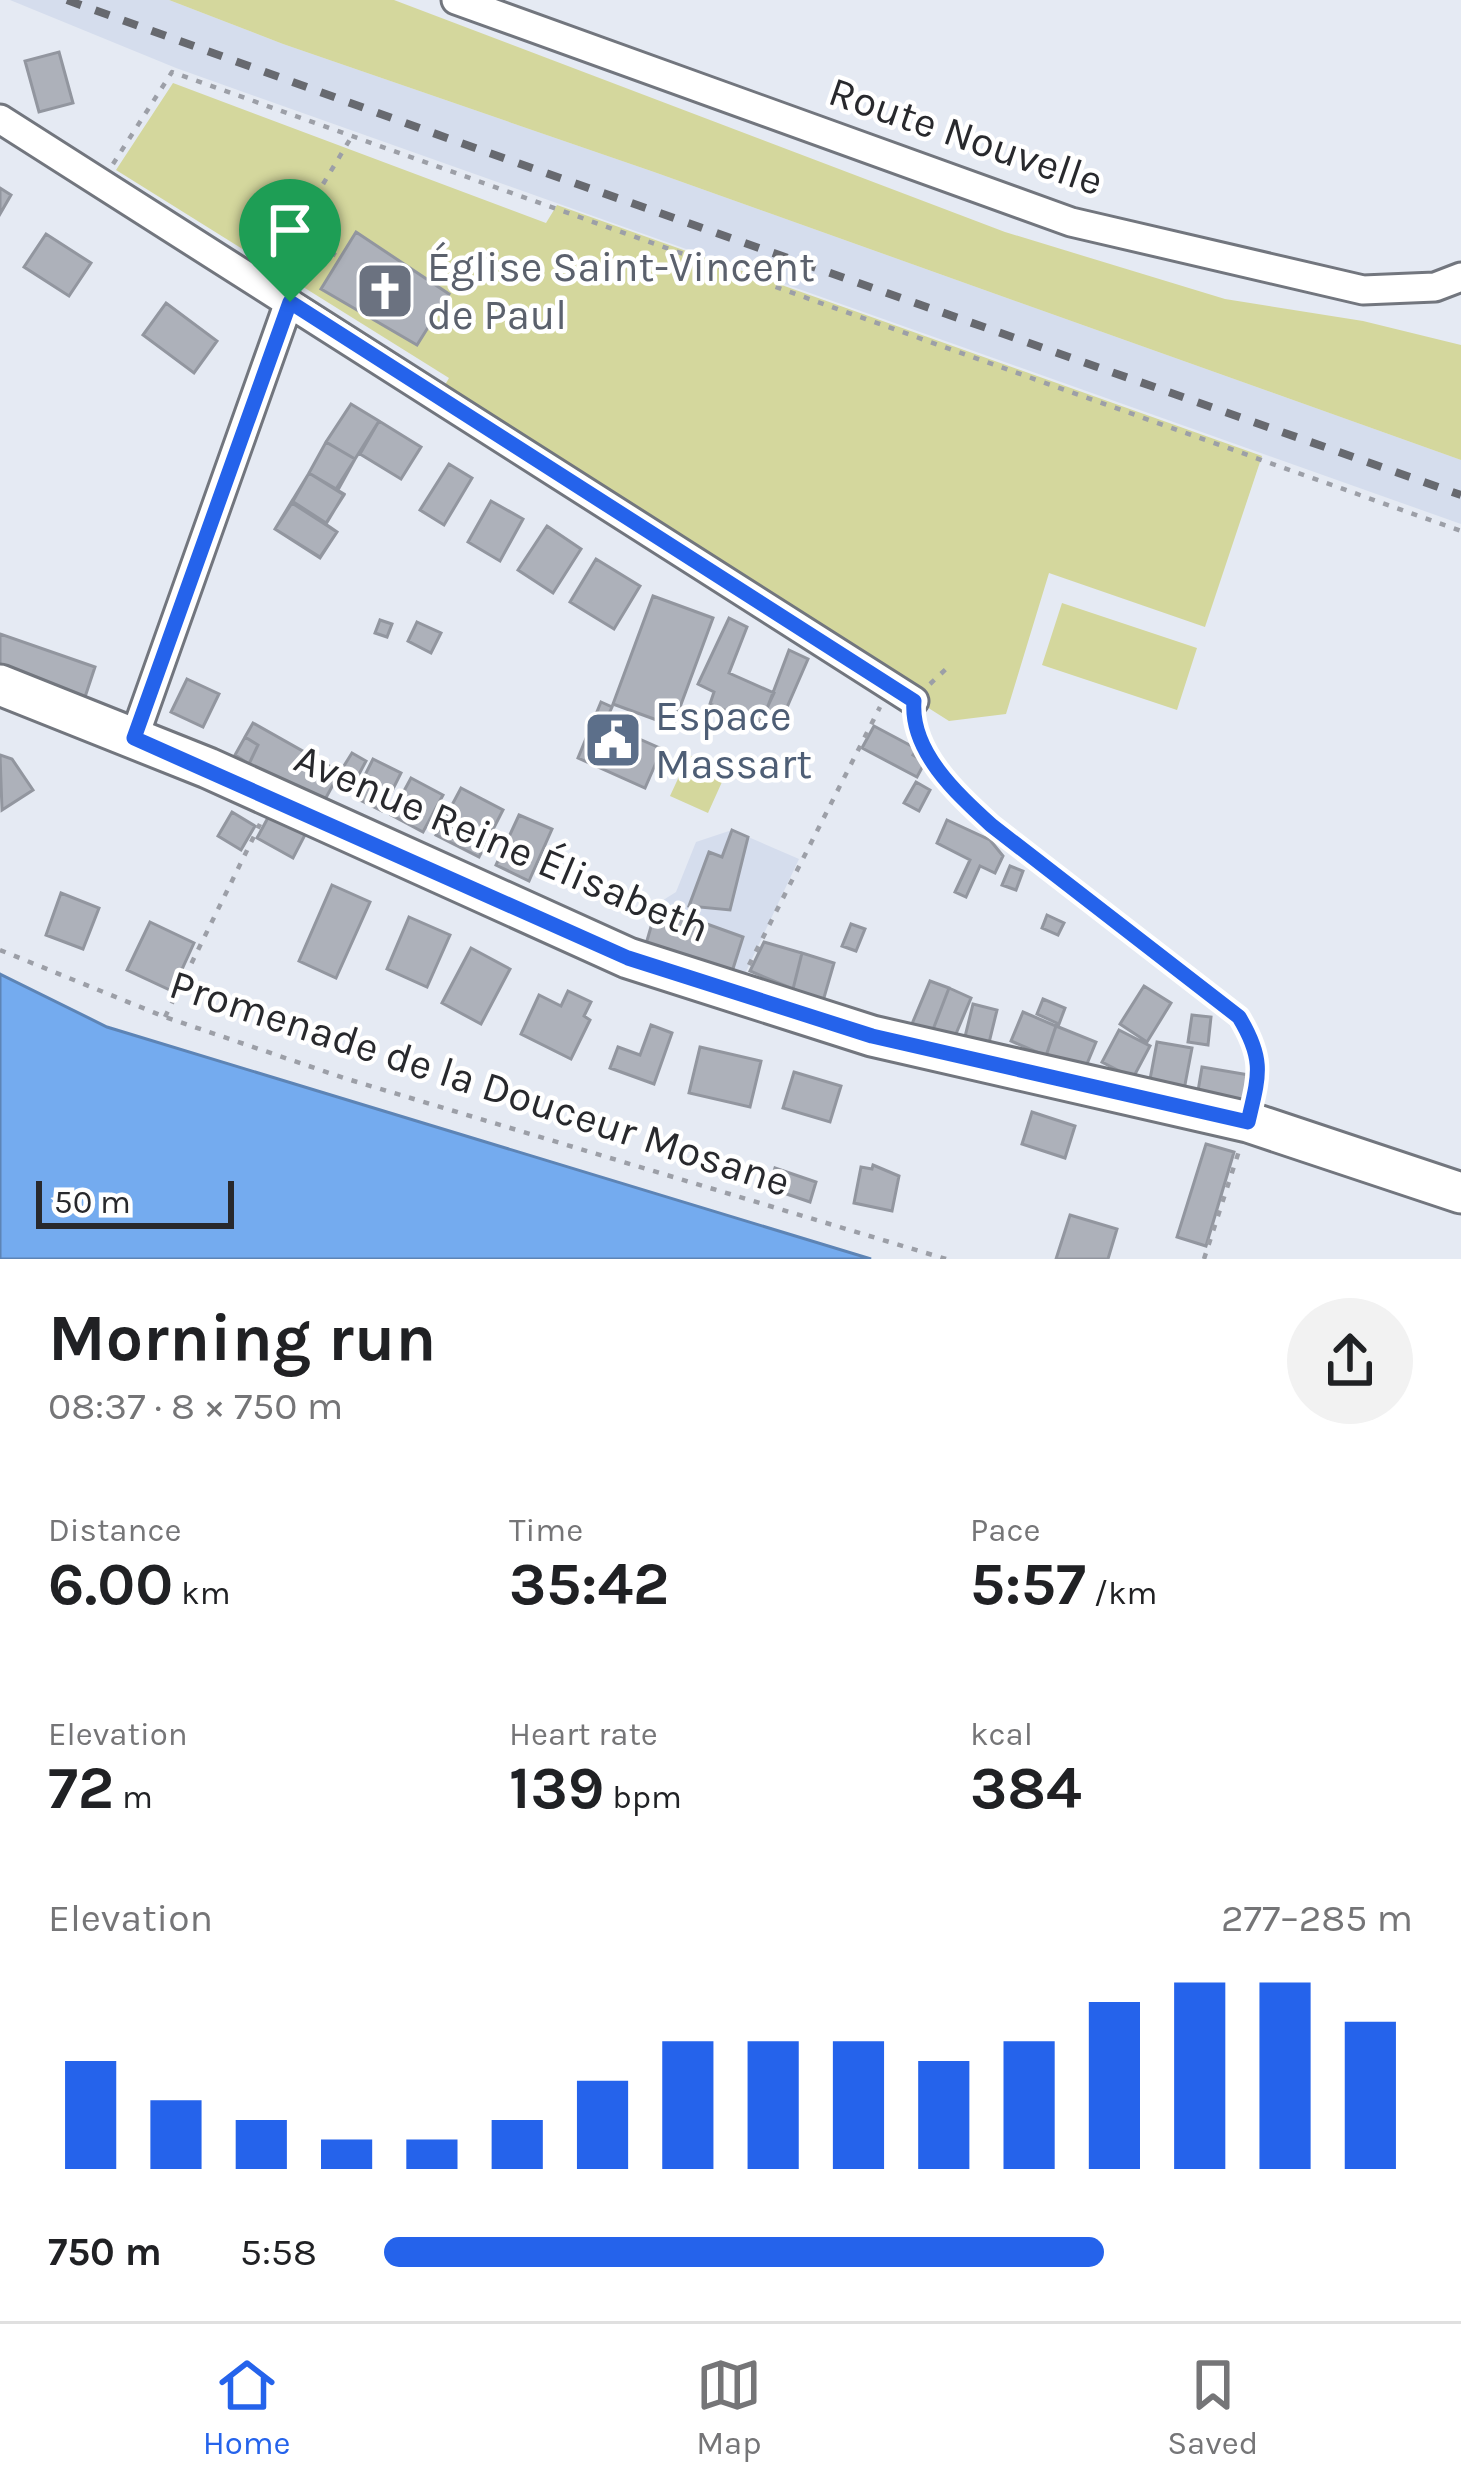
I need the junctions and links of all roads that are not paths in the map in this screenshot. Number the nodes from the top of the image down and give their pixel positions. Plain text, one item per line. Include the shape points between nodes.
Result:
1 (456, 0) edge
2 (0, 119) edge
3 (1461, 277) edge
4 (290, 302) junction
5 (0, 685) edge
6 (902, 694) joint
7 (134, 738) junction
8 (1034, 858) road end
9 (1461, 1193) edge

1 - 3 street, Route Nouvelle via 1070,222 1363,290 1436,287
2 - 4 street
4 - 6 street
4 - 7 street
5 - 7 main road, Avenue Reine Élisabeth
6 - 8 lane via 954,791
7 - 9 main road, Avenue Reine Élisabeth via 628,958 872,1036 1248,1122

